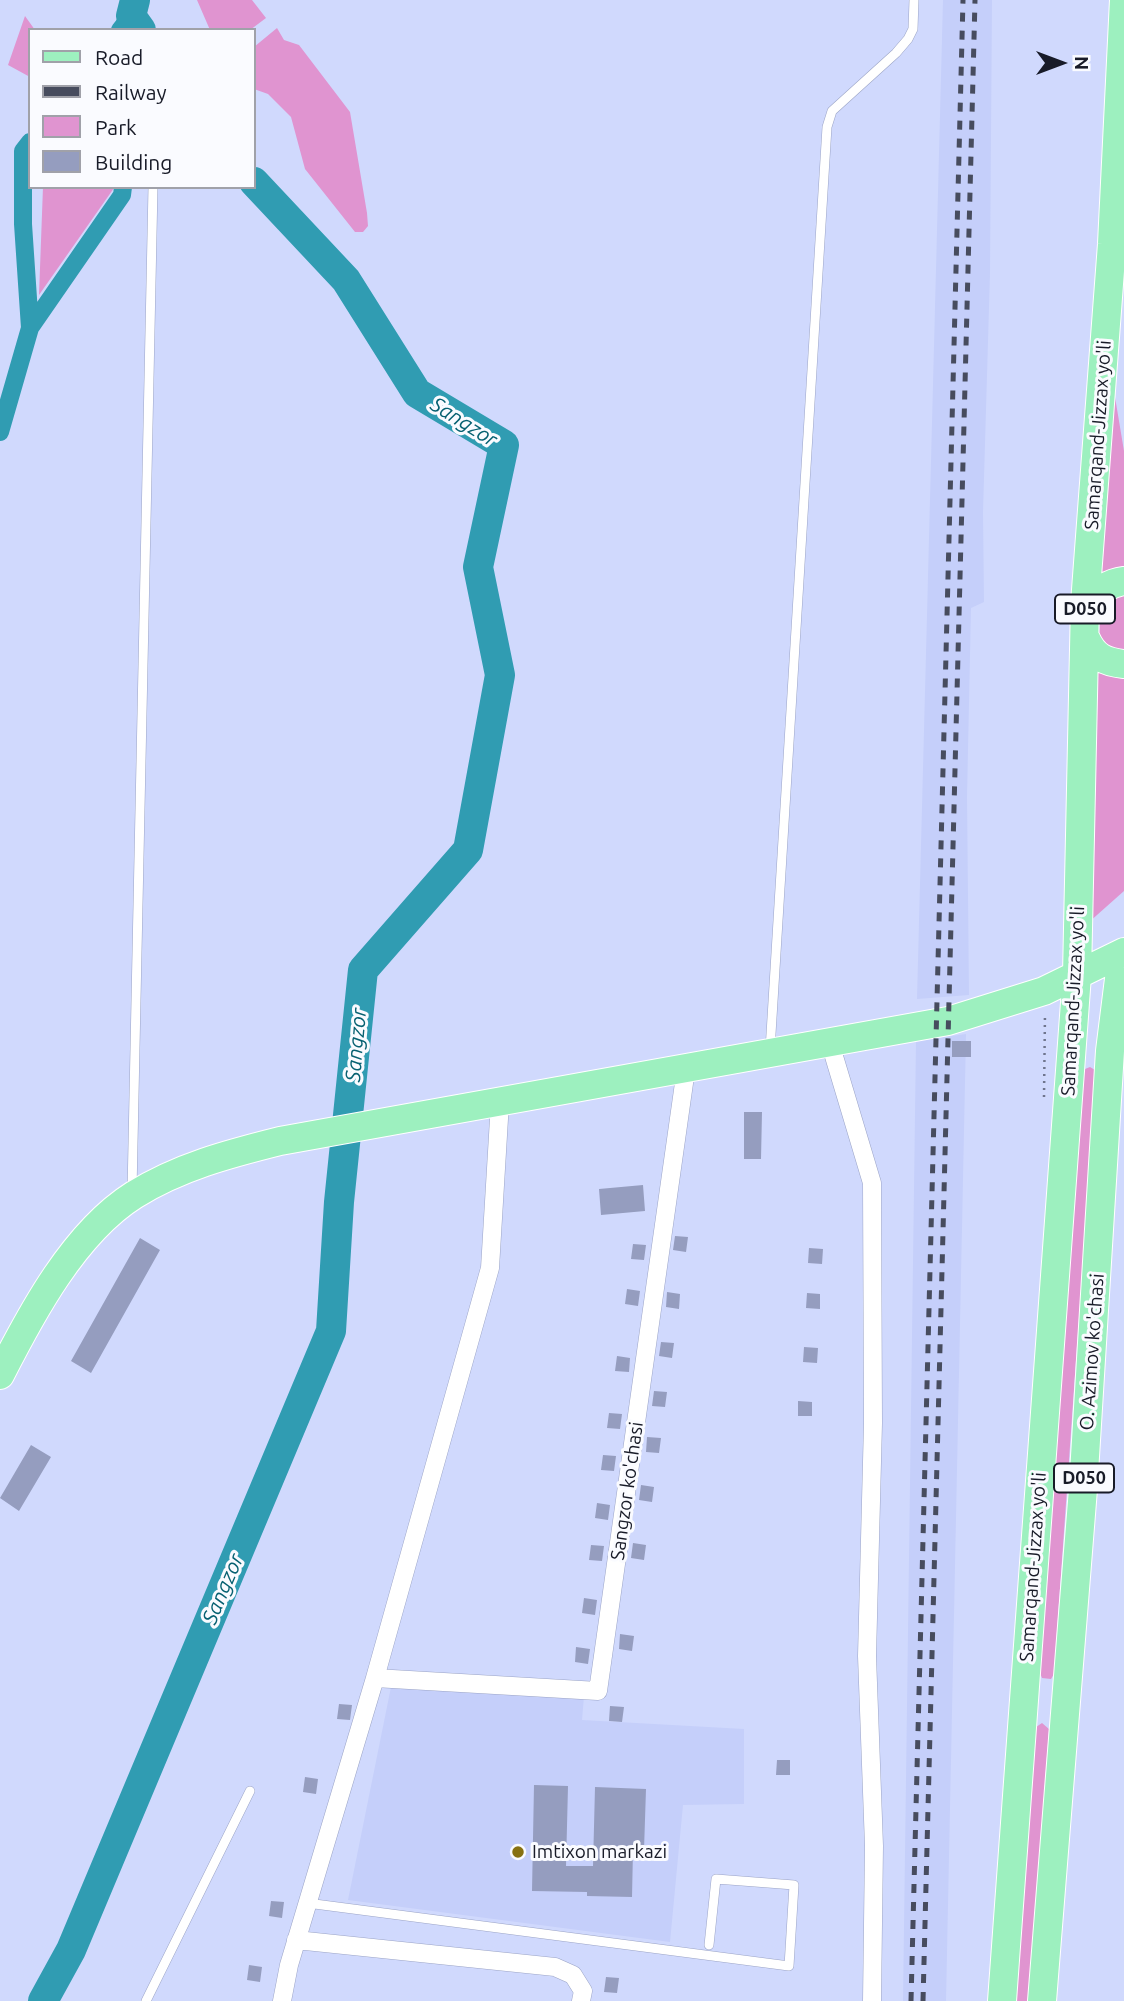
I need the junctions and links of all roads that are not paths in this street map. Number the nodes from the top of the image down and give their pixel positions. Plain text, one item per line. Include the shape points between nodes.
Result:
1 (914, 0) edge
2 (1124, 0) edge
3 (153, 189) edge
4 (1112, 244) junction
5 (1124, 323) edge
6 (1124, 581) edge
7 (1085, 607) junction
8 (1086, 639) junction
9 (1124, 664) edge
10 (1123, 953) edge
11 (1076, 975) junction
12 (830, 1043) junction
13 (1117, 1052) edge
14 (770, 1054) junction
15 (686, 1069) junction
16 (500, 1102) junction
17 (132, 1196) junction
18 (0, 1375) edge
19 (1025, 1675) junction
20 (375, 1678) junction
21 (1067, 1679) junction
22 (250, 1791) dead end
23 (307, 1903) junction
24 (296, 1940) junction
25 (709, 1945) dead end
26 (146, 2001) edge
27 (282, 2001) edge
28 (581, 2001) edge
29 (872, 2001) edge
30 (1002, 2001) edge
31 (1042, 2001) edge

1 - 14 lane via 908,39 832,111 827,127
2 - 4 main road, Samarqand-Jizzax yo'li / D050
3 - 17 lane
4 - 5 main road, D050
4 - 7 main road, Samarqand-Jizzax yo'li / D050
6 - 7 main road via 1109,584
7 - 8 main road, Samarqand-Jizzax yo'li / D050
8 - 9 main road via 1099,658
8 - 11 main road, Samarqand-Jizzax yo'li / D050
10 - 11 main road, D050
10 - 13 main road, O. Azimov ko'chasi / D050
11 - 12 main road via 1044,991 948,1021
11 - 19 main road, Samarqand-Jizzax yo'li / D050
12 - 14 main road
12 - 29 street via 872,1184 873,1423 867,1656 874,1846
13 - 21 main road, O. Azimov ko'chasi / D050
14 - 15 main road
15 - 16 main road
15 - 20 street, Sangzor ko'chasi via 598,1691
16 - 17 main road via 280,1141 217,1157
16 - 20 street via 490,1268
17 - 18 main road via 75,1252
19 - 21 main road via 1035,1691 1045,1695
19 - 30 main road, Samarqand-Jizzax yo'li / D050
20 - 23 street
21 - 31 main road, O. Azimov ko'chasi / D050
22 - 26 lane
23 - 24 street
23 - 25 lane via 789,1966 794,1885 716,1879
24 - 27 street
24 - 28 street via 555,1967 573,1975 583,1991

